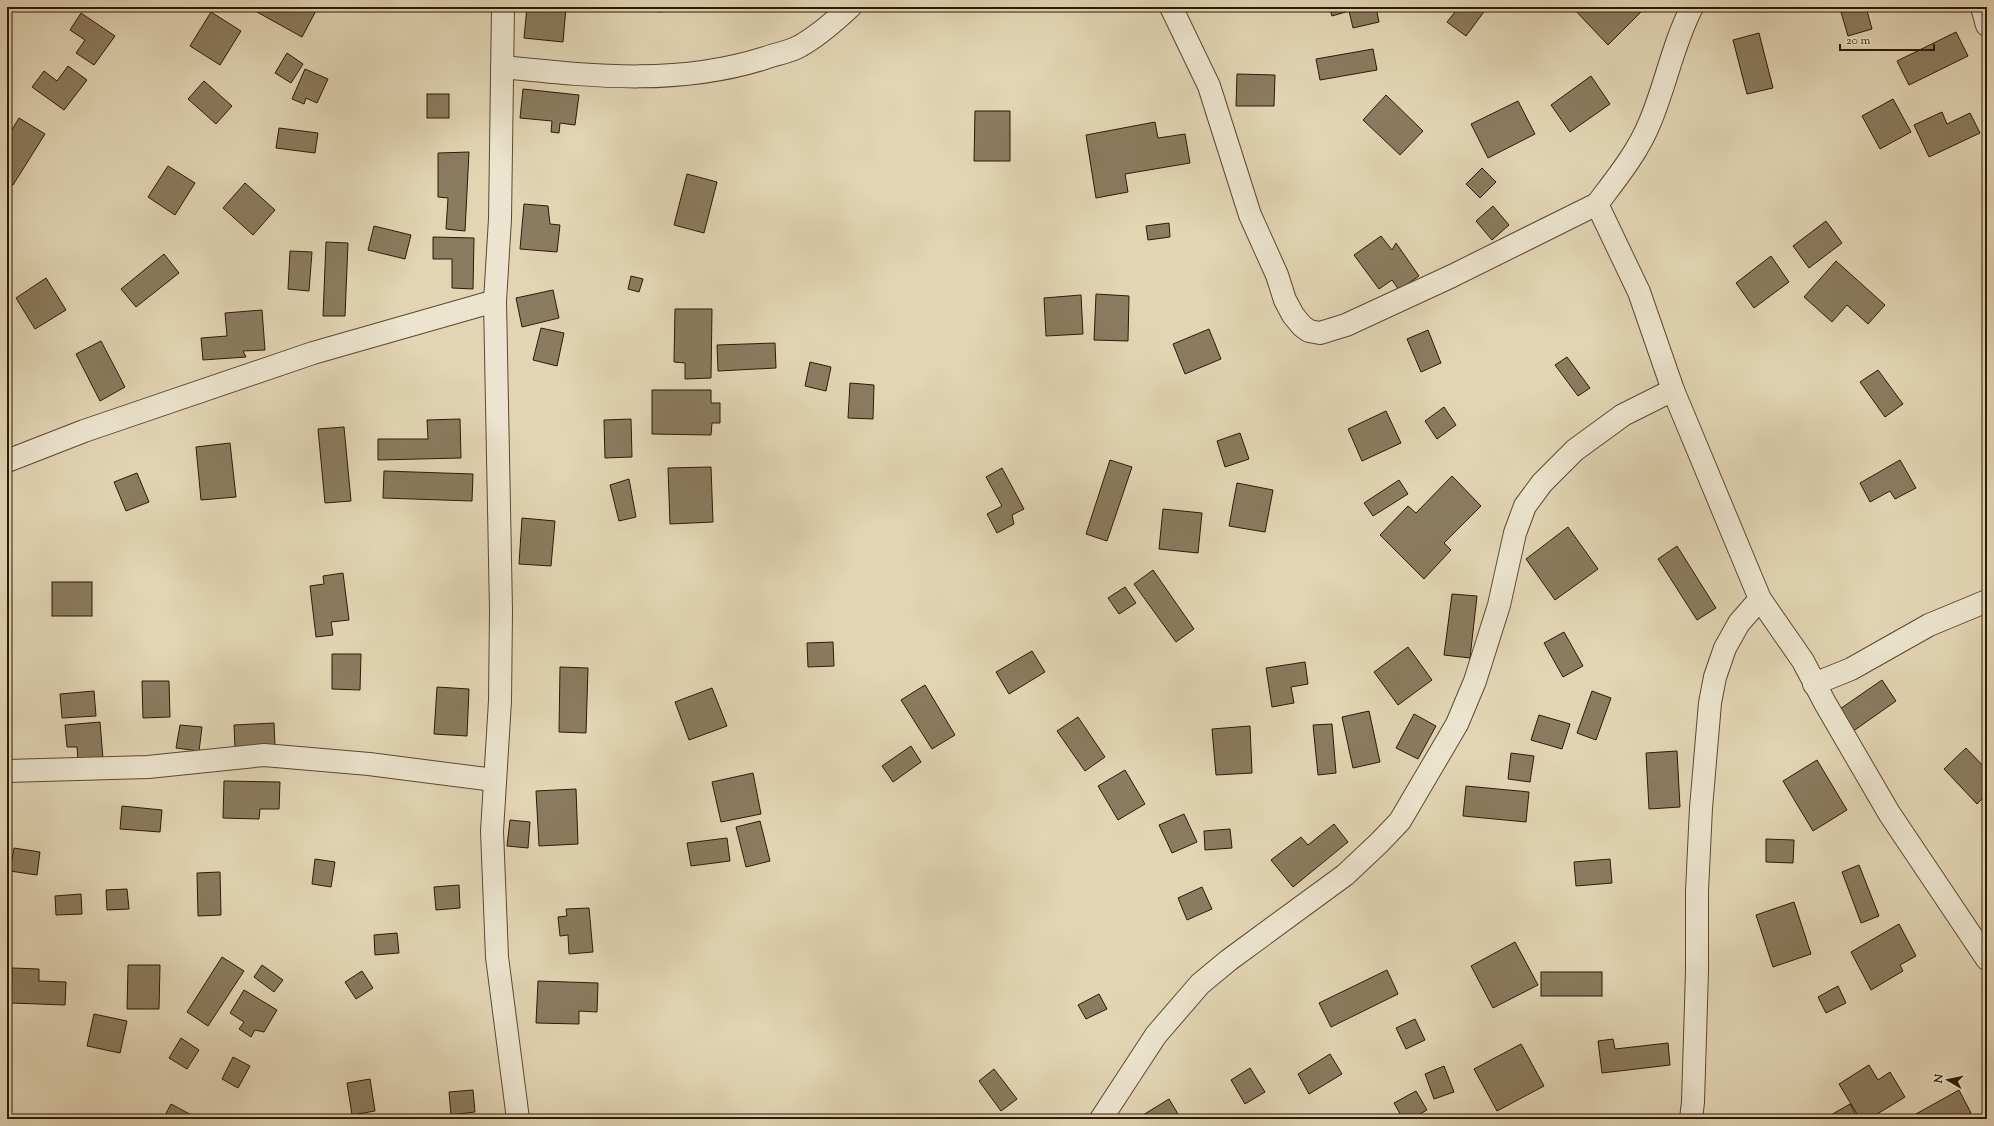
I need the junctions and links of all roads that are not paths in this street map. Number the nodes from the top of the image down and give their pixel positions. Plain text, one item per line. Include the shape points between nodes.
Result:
1 (504, 7) edge
2 (850, 7) edge
3 (1171, 7) edge
4 (1692, 7) edge
5 (1982, 7) edge
6 (1987, 25) edge
7 (502, 67) junction
8 (1597, 204) junction
9 (495, 301) junction
10 (1673, 390) junction
11 (7, 461) edge
12 (1760, 599) junction
13 (1987, 600) edge
14 (1814, 684) junction
15 (7, 771) edge
16 (494, 780) junction
17 (1987, 959) edge
18 (518, 1119) edge
19 (1101, 1119) edge
20 (1691, 1119) edge

1 - 7 street
2 - 7 street via 838,19 799,47 750,63 705,73 626,77
3 - 8 street via 1209,86 1250,215 1285,300 1293,315 1309,331 1320,333 1346,325
4 - 8 street via 1682,27 1650,124 1634,153
5 - 6 street
7 - 9 street via 500,219
8 - 10 street via 1639,292
9 - 11 street via 313,353 91,428
9 - 16 street via 500,701
10 - 12 street
10 - 19 street via 1623,415 1574,450 1542,483 1526,506 1515,533 1499,605 1475,681 1457,724 1400,821 1345,875 1200,984 1156,1035
12 - 14 street via 1803,661
12 - 20 street via 1739,623 1725,648 1715,677 1710,704 1697,891 1697,970
13 - 14 street via 1929,625 1851,669
14 - 17 street via 1889,813
15 - 16 street via 148,767 264,755 369,764
16 - 18 street via 493,878 497,957

